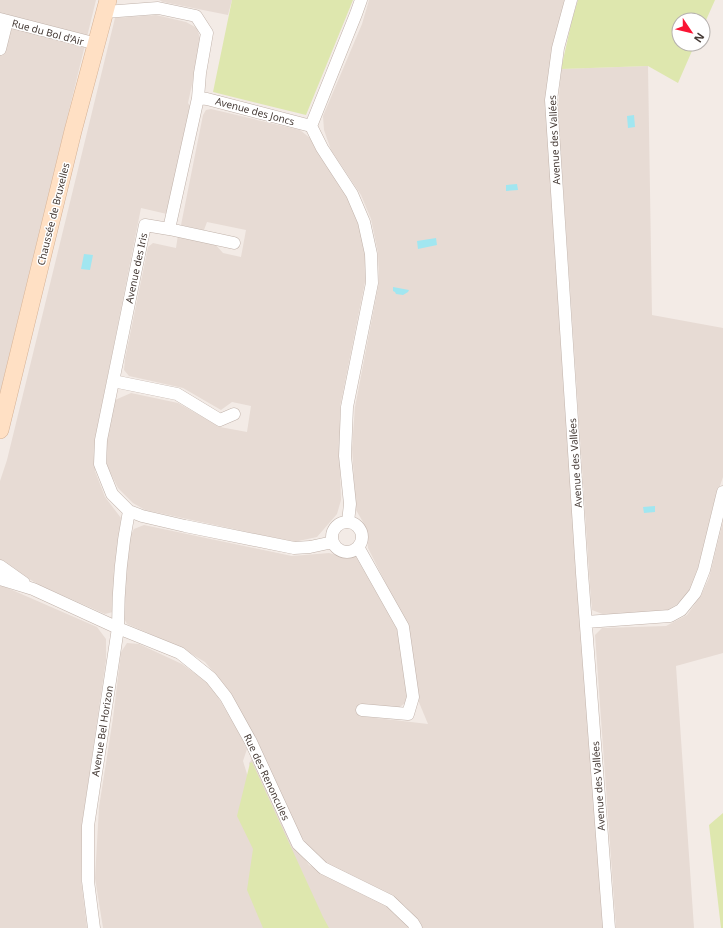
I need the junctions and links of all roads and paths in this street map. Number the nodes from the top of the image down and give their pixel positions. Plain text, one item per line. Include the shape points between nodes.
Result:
1 (142, 0) edge
2 (360, 0) edge
3 (571, 0) edge
4 (107, 6) edge
5 (158, 8) junction
6 (4, 20) edge
7 (97, 44) junction
8 (0, 49) edge
9 (198, 98) junction
10 (311, 126) junction
11 (169, 230) junction
12 (234, 243) dead end
13 (113, 381) junction
14 (234, 414) dead end
15 (0, 430) edge
16 (723, 492) edge
17 (129, 511) junction
18 (348, 522) junction
19 (333, 542) junction
20 (358, 547) junction
21 (0, 566) edge
22 (0, 579) edge
23 (33, 589) junction
24 (586, 622) junction
25 (118, 628) junction
26 (362, 710) dead end
27 (94, 928) edge
28 (416, 928) edge
29 (608, 928) edge

1 - 5 street
2 - 10 street
3 - 24 street, Avenue des Vallées via 558,48 551,100
4 - 5 street
4 - 7 main road, Chaussée de Bruxelles
5 - 9 street via 196,16 207,32
6 - 7 street, Rue du Bol d'Air
6 - 8 street
7 - 15 main road, Chaussée de Bruxelles via 73,131
9 - 10 street, Avenue des Joncs
9 - 11 street
10 - 18 street via 352,194 364,222 371,254 372,283 347,407 345,456 350,504
11 - 12 street
11 - 13 street, Avenue des Iris via 145,224
13 - 14 street via 177,394 220,420
13 - 17 street, Avenue des Iris via 101,440 100,464 112,494
16 - 24 street via 704,570 695,593 681,610 670,616
17 - 19 street, Avenue des Iris via 185,526 294,548
17 - 25 street via 125,531
18 - 19 street via 335,528
18 - 20 street via 360,530 362,537
19 - 20 street via 335,547 343,551 348,552
20 - 26 street via 403,627 413,697 408,714
21 - 23 street
22 - 23 street
23 - 25 street
24 - 29 street, Avenue des Vallées
25 - 27 street, Avenue Bel Horizon via 88,826 88,881
25 - 28 street, Rue des Renoncules via 180,652 211,678 226,698 251,742 298,844 323,868 390,901

